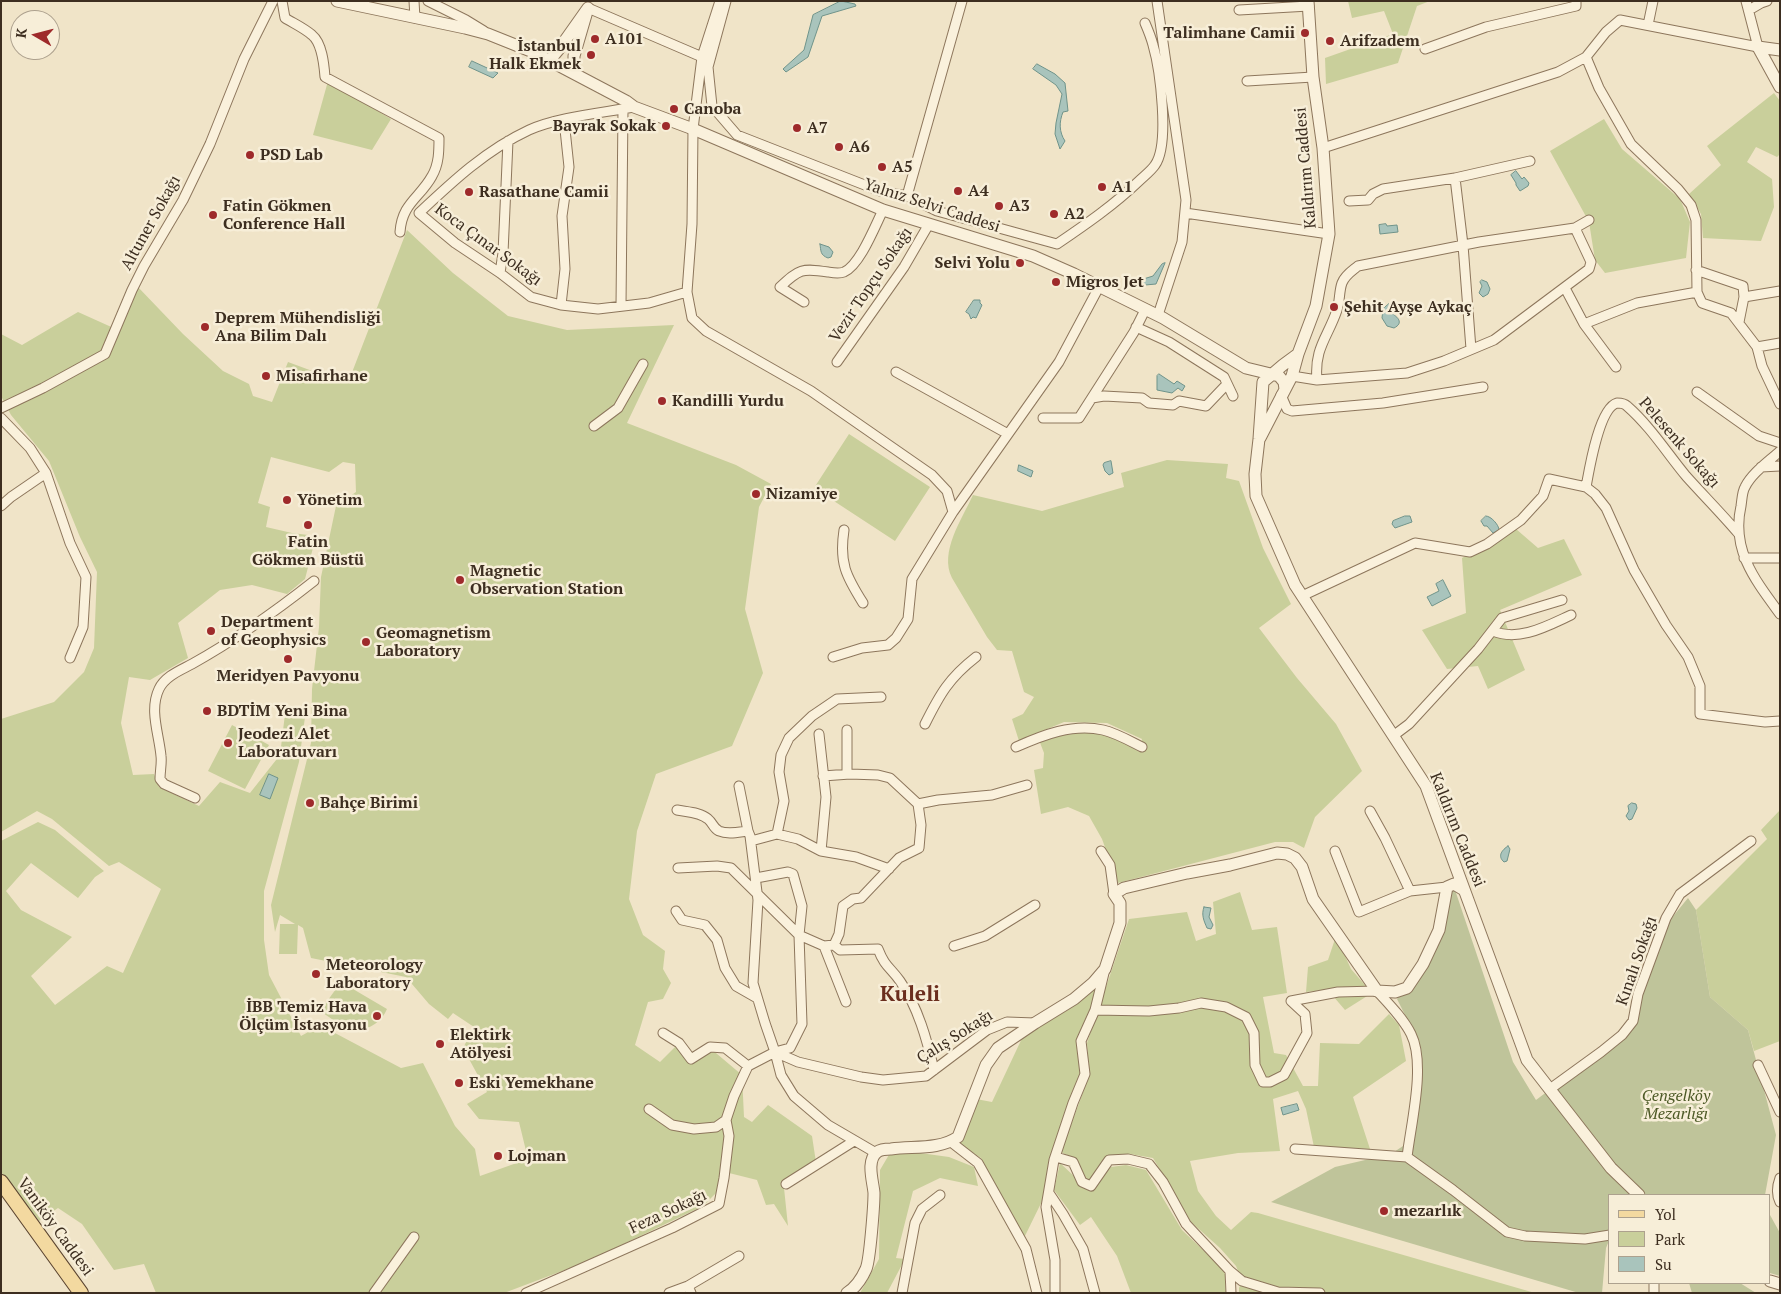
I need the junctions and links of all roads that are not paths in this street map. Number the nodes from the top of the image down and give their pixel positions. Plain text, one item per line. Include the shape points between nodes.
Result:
1 (273, 1) edge
2 (282, 1) edge
3 (337, 1) edge
4 (414, 1) edge
5 (428, 1) edge
6 (720, 1) edge
7 (726, 1) edge
8 (962, 1) edge
9 (1157, 1) edge
10 (1576, 1) edge
11 (1653, 1) edge
12 (1767, 1) edge
13 (1308, 4) edge
14 (590, 5) edge
15 (1747, 6) edge
16 (1239, 10) dead end
17 (415, 18) junction
18 (1145, 23) dead end
19 (1648, 25) junction
20 (488, 34) junction
21 (1758, 47) junction
22 (1425, 49) dead end
23 (1780, 50) edge
24 (702, 57) junction
25 (1586, 57) junction
26 (549, 60) junction
27 (574, 73) junction
28 (1313, 77) junction
29 (1247, 82) dead end
30 (1780, 87) edge
31 (629, 108) junction
32 (564, 120) junction
33 (693, 129) junction
34 (508, 141) junction
35 (1323, 148) junction
36 (1530, 161) dead end
37 (1455, 178) junction
38 (907, 196) junction
39 (1349, 201) dead end
40 (883, 210) junction
41 (1185, 213) junction
42 (1589, 220) dead end
43 (929, 224) junction
44 (1575, 228) junction
45 (400, 232) dead end
46 (1329, 234) junction
47 (1463, 245) junction
48 (1696, 270) junction
49 (500, 273) junction
50 (1099, 287) junction
51 (1565, 288) junction
52 (1780, 291) edge
53 (688, 292) junction
54 (1697, 292) junction
55 (1744, 296) junction
56 (804, 302) dead end
57 (561, 304) junction
58 (621, 306) junction
59 (1145, 310) junction
60 (1158, 315) junction
61 (1739, 322) junction
62 (1584, 324) junction
63 (1136, 327) junction
64 (1780, 343) edge
65 (1757, 346) junction
66 (1471, 349) junction
67 (1298, 354) junction
68 (836, 362) dead end
69 (643, 364) dead end
70 (1616, 367) dead end
71 (1246, 368) junction
72 (896, 372) dead end
73 (1271, 376) junction
74 (1292, 376) junction
75 (1317, 380) junction
76 (1227, 384) junction
77 (1483, 386) dead end
78 (1263, 390) junction
79 (1283, 392) junction
80 (1697, 392) dead end
81 (1233, 396) dead end
82 (1092, 398) junction
83 (1780, 404) edge
84 (1, 408) edge
85 (1, 418) edge
86 (1043, 418) dead end
87 (594, 426) dead end
88 (1008, 434) junction
89 (1259, 440) junction
90 (1780, 443) edge
91 (1780, 451) edge
92 (1780, 466) edge
93 (1761, 467) junction
94 (46, 473) junction
95 (1586, 488) junction
96 (1, 506) edge
97 (953, 512) junction
98 (844, 530) dead end
99 (1738, 532) junction
100 (1744, 558) junction
101 (1780, 558) edge
102 (314, 581) dead end
103 (1302, 596) junction
104 (1562, 600) dead end
105 (862, 603) dead end
106 (1780, 614) edge
107 (1571, 615) dead end
108 (1493, 631) junction
109 (833, 656) dead end
110 (976, 657) dead end
111 (70, 658) dead end
112 (881, 697) dead end
113 (1780, 721) edge
114 (925, 724) dead end
115 (847, 730) dead end
116 (819, 734) dead end
117 (1393, 736) junction
118 (1016, 746) dead end
119 (1142, 747) dead end
120 (846, 774) junction
121 (823, 776) junction
122 (1027, 785) dead end
123 (739, 786) dead end
124 (195, 798) dead end
125 (918, 804) junction
126 (677, 810) dead end
127 (1370, 811) dead end
128 (748, 831) junction
129 (777, 834) junction
130 (751, 841) junction
131 (1750, 841) dead end
132 (821, 851) junction
133 (1101, 851) dead end
134 (1335, 851) dead end
135 (678, 868) dead end
136 (889, 869) junction
137 (756, 878) junction
138 (1447, 887) junction
139 (1464, 890) junction
140 (1410, 891) junction
141 (757, 894) junction
142 (1114, 894) junction
143 (1035, 904) dead end
144 (676, 911) dead end
145 (799, 935) junction
146 (834, 945) junction
147 (824, 946) junction
148 (954, 946) dead end
149 (1105, 970) junction
150 (1378, 991) junction
151 (757, 998) junction
152 (846, 1002) dead end
153 (1095, 1010) junction
154 (1035, 1023) junction
155 (664, 1034) dead end
156 (776, 1052) junction
157 (1758, 1065) dead end
158 (748, 1066) junction
159 (934, 1070) junction
160 (1550, 1089) junction
161 (649, 1110) dead end
162 (1780, 1112) edge
163 (726, 1120) junction
164 (854, 1141) junction
165 (951, 1142) junction
166 (1295, 1149) dead end
167 (876, 1153) junction
168 (1056, 1157) junction
169 (1407, 1157) junction
170 (1780, 1178) edge
171 (1, 1182) edge
172 (786, 1184) dead end
173 (1049, 1193) junction
174 (1638, 1194) edge
175 (940, 1195) dead end
176 (1780, 1202) edge
177 (1608, 1235) edge
178 (414, 1237) dead end
179 (739, 1256) dead end
180 (1230, 1271) junction
181 (689, 1289) edge
182 (81, 1293) edge
183 (374, 1293) edge
184 (526, 1293) edge
185 (669, 1293) edge
186 (847, 1293) edge
187 (902, 1293) edge
188 (1037, 1293) edge
189 (1055, 1293) edge
190 (1095, 1293) edge
191 (1231, 1293) edge
192 (1320, 1293) edge

1 - 84 street, Altuner Sokağı via 244,59 210,144 183,200 140,274 105,354
2 - 45 street via 284,18 314,36 325,76 439,138 439,156 432,176 401,219
3 - 17 street, Yalnız Selvi Caddesi
4 - 17 street
5 - 20 street
6 - 24 street
7 - 38 street via 708,67 712,106 737,136 880,191
8 - 38 street
9 - 41 street via 1186,200
10 - 22 street via 1576,6 1486,27
11 - 19 street
12 - 15 street
13 - 16 street
13 - 28 street, Kaldırım Caddesi
14 - 24 street
14 - 26 street
14 - 27 street via 574,56
15 - 21 street
17 - 20 street, Yalnız Selvi Caddesi
18 - 38 street via 1158,66 1163,116 1162,142 1156,165 1128,192 1086,224 1057,244 937,211
19 - 21 street
19 - 25 street via 1620,20
20 - 26 street, Yalnız Selvi Caddesi
21 - 23 street
21 - 30 street
24 - 33 street
25 - 35 street via 1558,72
25 - 48 street via 1599,88 1631,144 1678,188 1691,205 1696,220
26 - 27 street, Yalnız Selvi Caddesi
27 - 31 street, Yalnız Selvi Caddesi via 626,101
28 - 29 street
28 - 35 street, Kaldırım Caddesi
31 - 32 street
31 - 33 street, Yalnız Selvi Caddesi
31 - 58 street
32 - 34 street via 530,130
32 - 57 street via 570,167 562,216 565,269
33 - 40 street, Yalnız Selvi Caddesi
33 - 53 street
34 - 49 street
34 - 49 street, Koca Çınar Sokağı via 464,171 419,213 455,243
35 - 46 street, Kaldırım Caddesi
36 - 37 street
37 - 39 street via 1383,189 1368,200
37 - 47 street
40 - 43 street, Yalnız Selvi Caddesi
40 - 56 street via 862,254 845,272 838,274 810,269 796,273 780,287
41 - 46 street
41 - 60 street via 1182,242
42 - 44 street
43 - 50 street, Yalnız Selvi Caddesi via 1033,256
43 - 68 street, Vezir Topçu Sokağı via 904,267
44 - 47 street
44 - 51 street via 1591,262 1589,269
46 - 67 street, Kaldırım Caddesi via 1316,306
47 - 66 street
47 - 75 street via 1358,266 1348,274 1342,283 1337,310 1315,365
48 - 54 street
48 - 55 street via 1743,286
49 - 57 street, Koca Çınar Sokağı via 531,297
50 - 59 street, Yalnız Selvi Caddesi
50 - 88 street via 1059,362
51 - 62 street
51 - 66 street via 1494,340
52 - 55 street
53 - 58 street, Koca Çınar Sokağı via 649,303
53 - 97 street via 692,318 706,331 811,391 932,475 947,491
54 - 61 street via 1702,304 1732,313
54 - 62 street via 1636,303
55 - 61 street
57 - 58 street, Koca Çınar Sokağı via 598,309
59 - 60 street, Yalnız Selvi Caddesi
59 - 63 street
60 - 71 street, Yalnız Selvi Caddesi
61 - 65 street
62 - 70 street
63 - 76 street via 1224,377
63 - 82 street
64 - 65 street
65 - 83 street via 1762,366
66 - 75 street via 1407,373
67 - 73 street
67 - 74 street, Kaldırım Caddesi
69 - 87 street via 618,408
71 - 73 street
71 - 78 street
72 - 88 street
73 - 78 street via 1263,382
73 - 79 street via 1282,379 1285,385
74 - 75 street
74 - 79 street, Kaldırım Caddesi
76 - 81 street
76 - 82 street via 1206,406 1179,401 1173,405 1149,402 1142,398
77 - 79 street via 1383,403 1292,411 1287,409
78 - 79 street via 1270,398
78 - 89 street, Kaldırım Caddesi
79 - 89 street, Kaldırım Caddesi
80 - 90 street via 1759,436
82 - 86 street via 1078,418
85 - 94 street via 30,448
88 - 97 street
89 - 103 street, Kaldırım Caddesi via 1256,496
91 - 93 street
92 - 93 street
93 - 99 street via 1745,488
94 - 96 street
94 - 111 street via 70,543 86,577 83,627
95 - 99 street, Pelesenk Sokağı via 1591,455 1603,420 1612,406 1626,404
95 - 103 street via 1549,479 1543,496 1521,520 1487,544 1470,552 1415,543
95 - 113 street via 1606,508 1634,570 1688,657 1700,686 1700,714
97 - 109 street via 912,579 908,619 896,638 888,645
98 - 105 street via 843,563
99 - 100 street
100 - 101 street
100 - 106 street
102 - 124 street via 219,649 167,678 159,688 155,705 160,779
103 - 117 street, Kaldırım Caddesi
104 - 108 street via 1502,618
107 - 108 street via 1534,631 1515,635
108 - 117 street via 1410,724
110 - 114 street via 958,671 941,692
112 - 129 street via 837,698 789,738 779,772 784,801
115 - 120 street
116 - 121 street
117 - 139 street, Kaldırım Caddesi via 1426,786
118 - 119 street via 1044,734 1078,728 1103,730
120 - 121 street
120 - 125 street via 890,778
121 - 132 street via 826,797
122 - 125 street via 992,795
123 - 128 street
125 - 136 street via 921,825 919,848 900,858
126 - 128 street via 693,812 708,819 720,831
127 - 140 street
128 - 130 street
129 - 130 street
129 - 132 street via 798,839
130 - 137 street
131 - 160 street, Kınalı Sokağı via 1680,894 1666,918 1638,994 1633,1021 1622,1035
132 - 136 street via 856,857
133 - 142 street via 1110,865
134 - 140 street via 1359,912
135 - 141 street via 731,868
136 - 146 street via 861,898 853,899 844,906
137 - 141 street
137 - 145 street via 788,872 793,874 802,906
138 - 139 street via 1454,884
138 - 140 street
138 - 150 street via 1439,930 1423,964 1407,988 1395,992
139 - 160 street, Kaldırım Caddesi via 1527,1060
141 - 145 street
141 - 151 street via 753,983
142 - 149 street via 1120,903 1120,923
142 - 150 street via 1124,888 1178,875 1278,853 1287,854 1302,867 1313,899
143 - 148 street via 985,936
144 - 151 street via 682,920 705,925 717,940 725,968 736,986
145 - 147 street
145 - 156 street via 802,1024 790,1048
146 - 147 street
146 - 159 street via 840,950 878,949 883,962 900,981 910,1000 925,1034
147 - 152 street
149 - 153 street
149 - 154 street via 1074,999
150 - 153 street via 1338,992 1291,1001 1305,1014 1307,1033 1284,1075 1270,1082 1263,1082 1256,1065 1254,1033 1246,1017 1226,1007 1201,1003 1149,1011
150 - 169 street via 1411,1034 1418,1059
151 - 156 street
153 - 168 street via 1081,1041 1085,1074
154 - 159 street, Çalış Sokağı via 1008,1022 987,1030
154 - 165 street via 998,1048 990,1059 958,1137
155 - 158 street via 679,1043 691,1059 710,1047 724,1048
156 - 158 street
156 - 159 street, Çalış Sokağı via 798,1062 884,1080 926,1076
156 - 164 street via 781,1075 794,1096 828,1125
157 - 162 street
158 - 163 street, Feza Sokağı
160 - 174 street, Kaldırım Caddesi via 1611,1168
161 - 163 street via 672,1125 694,1129 716,1128
163 - 184 street, Feza Sokağı via 729,1136 719,1204
164 - 167 street
164 - 172 street
165 - 167 street
165 - 188 street via 978,1163 1026,1249
166 - 169 street
167 - 186 street via 871,1164 874,1194 866,1268 853,1290
168 - 173 street
168 - 180 street via 1073,1162 1082,1182 1091,1186 1109,1160 1128,1159 1149,1164 1186,1224
169 - 177 street via 1507,1232 1585,1239
170 - 176 street via 1777,1197
171 - 182 main road, Vaniköy Caddesi
173 - 189 street via 1046,1207 1056,1260
173 - 190 street via 1083,1249
175 - 187 street via 922,1209 915,1223
178 - 183 street
179 - 181 street
180 - 191 street
180 - 192 street via 1242,1281 1278,1292
181 - 185 street

